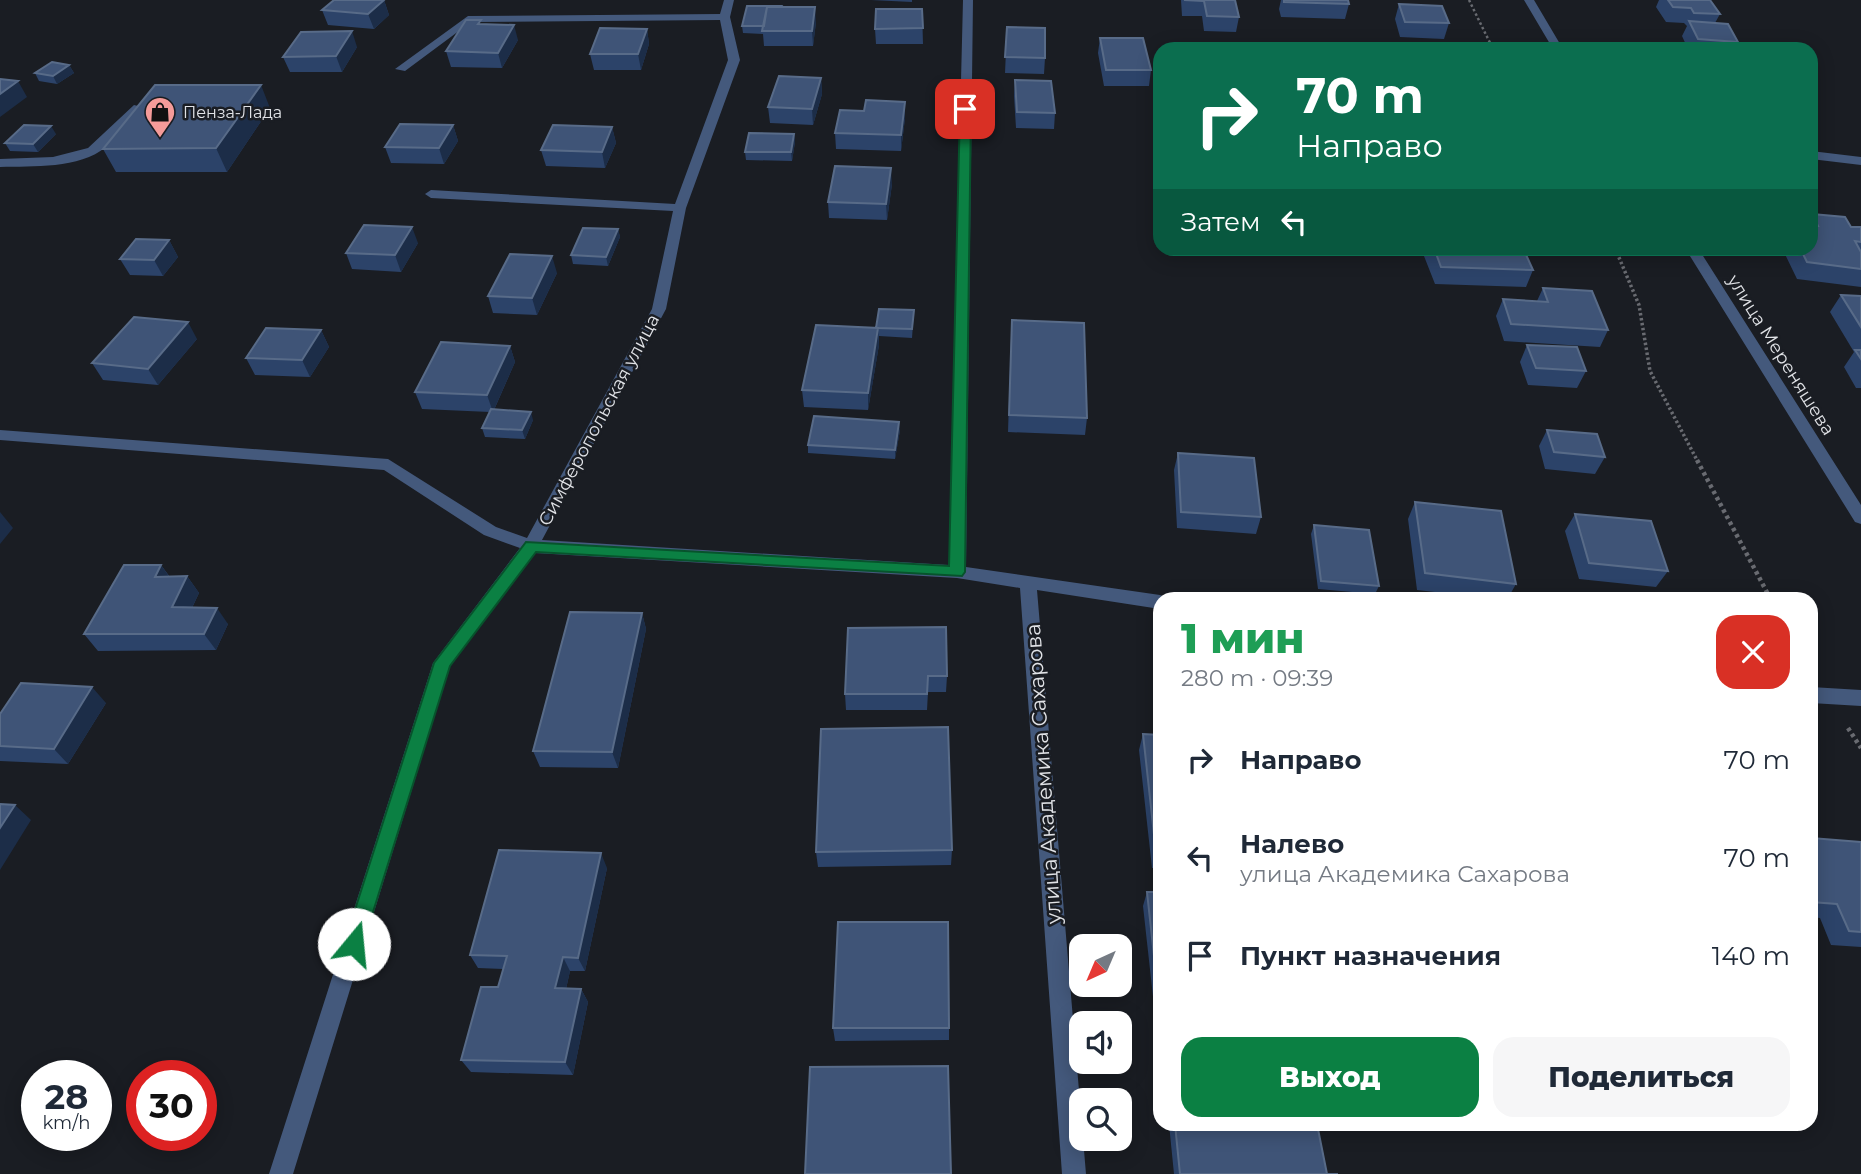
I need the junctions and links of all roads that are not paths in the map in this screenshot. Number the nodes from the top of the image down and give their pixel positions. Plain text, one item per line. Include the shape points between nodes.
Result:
1 (968, 0) edge
2 (1529, 0) edge
3 (727, 8) edge
4 (1554, 42) edge
5 (401, 69) dead end
6 (134, 108) edge
7 (1818, 156) edge
8 (1861, 161) edge
9 (0, 163) edge
10 (431, 194) dead end
11 (680, 208) junction
12 (1696, 256) edge
13 (0, 435) edge
14 (1861, 518) edge
15 (531, 546) junction
16 (957, 572) junction
17 (1028, 584) junction
18 (1153, 601) edge
19 (1818, 695) edge
20 (1861, 698) edge
21 (281, 1174) edge
22 (1074, 1174) edge

1 - 16 street
2 - 4 street
3 - 5 street via 468,19
3 - 11 street, Симферопольская улица via 734,60
6 - 9 street via 91,151 65,158
7 - 8 street
10 - 11 street
11 - 15 street, Симферопольская улица via 659,310
12 - 14 street, улица Мереняшева
13 - 15 street via 388,465 490,531
15 - 16 street
15 - 21 street, Симферопольская улица via 442,663
16 - 17 street
17 - 18 street
17 - 22 street, улица Академика Сахарова
19 - 20 street

